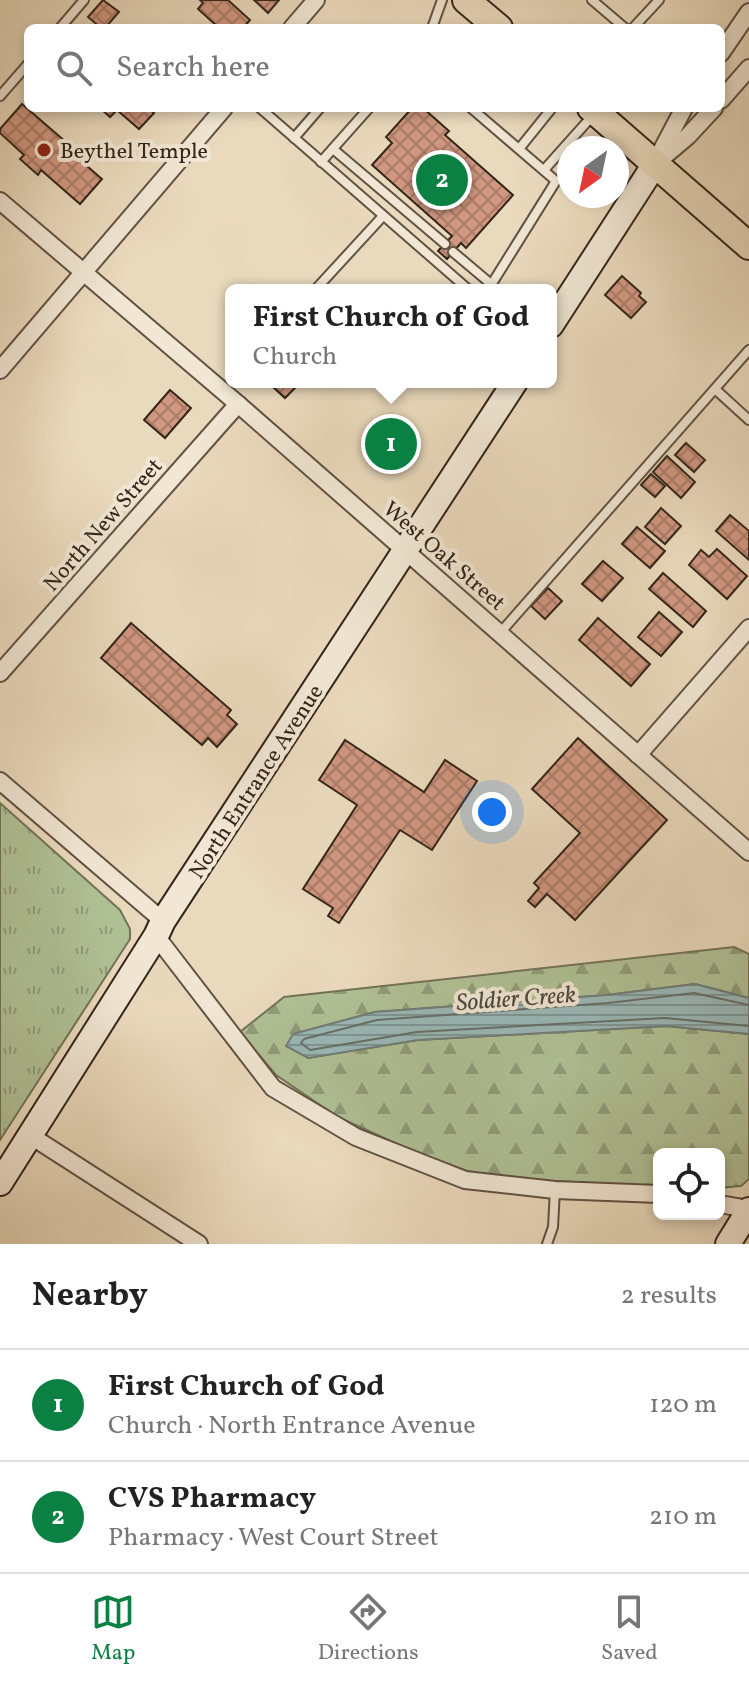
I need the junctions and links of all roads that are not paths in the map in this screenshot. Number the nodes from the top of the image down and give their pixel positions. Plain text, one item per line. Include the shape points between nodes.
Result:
1 (84, 0) edge
2 (316, 0) edge
3 (442, 0) edge
4 (466, 0) edge
5 (592, 0) edge
6 (659, 0) edge
7 (749, 12) edge
8 (63, 24) edge
9 (295, 24) edge
10 (433, 24) edge
11 (494, 24) edge
12 (620, 24) edge
13 (637, 24) edge
14 (725, 47) edge
15 (749, 68) edge
16 (24, 69) edge
17 (725, 95) edge
18 (0, 96) edge
19 (221, 112) edge
20 (265, 112) edge
21 (317, 112) edge
22 (365, 112) edge
23 (476, 112) edge
24 (549, 112) edge
25 (591, 112) edge
26 (595, 112) edge
27 (682, 112) edge
28 (710, 112) edge
29 (294, 138) junction
30 (333, 149) junction
31 (519, 149) junction
32 (321, 162) junction
33 (655, 164) junction
34 (544, 170) junction
35 (0, 201) edge
36 (383, 216) junction
37 (445, 244) dead end
38 (749, 246) edge
39 (453, 252) dead end
40 (84, 272) junction
41 (321, 284) edge
42 (462, 284) edge
43 (487, 284) edge
44 (492, 284) edge
45 (557, 316) edge
46 (749, 350) edge
47 (0, 370) edge
48 (225, 384) edge
49 (228, 388) edge
50 (511, 388) edge
51 (715, 389) junction
52 (238, 404) junction
53 (749, 420) edge
54 (406, 550) junction
55 (749, 628) edge
56 (500, 633) junction
57 (0, 673) edge
58 (638, 755) junction
59 (0, 781) edge
60 (749, 852) edge
61 (159, 928) junction
62 (31, 1136) junction
63 (0, 1183) edge
64 (555, 1190) junction
65 (653, 1194) edge
66 (725, 1205) edge
67 (749, 1210) edge
68 (187, 1241) edge
69 (547, 1244) edge
70 (728, 1244) edge

1 - 8 lane
2 - 9 street
3 - 10 lane
4 - 11 main road
5 - 12 lane
6 - 13 lane
7 - 14 street
15 - 17 street
16 - 18 lane
19 - 40 street
20 - 29 lane
21 - 29 lane
22 - 30 lane
23 - 31 lane
24 - 31 lane
25 - 34 lane
26 - 33 main road
27 - 33 street
28 - 33 street
29 - 32 lane
30 - 32 lane
30 - 37 lane
31 - 34 lane
32 - 36 lane
33 - 38 main road
33 - 45 main road
34 - 44 lane via 556,181
35 - 40 street, West Oak Street
36 - 41 lane
36 - 42 lane
39 - 43 lane
40 - 47 street
40 - 48 street, West Oak Street
46 - 51 lane
49 - 52 street, West Oak Street
50 - 54 main road, North Entrance Avenue
51 - 53 lane
51 - 56 lane
52 - 54 street, West Oak Street
52 - 57 street, North New Street
54 - 56 street, West Oak Street
54 - 61 main road, North Entrance Avenue
55 - 58 street
56 - 58 street, West Oak Street
58 - 60 street, West Oak Street
59 - 61 street
61 - 62 main road, North Entrance Avenue
61 - 64 street via 273,1088 356,1137 465,1180
62 - 63 main road, North Entrance Avenue
62 - 68 street
64 - 65 street
64 - 69 lane
66 - 67 street
67 - 70 main road

